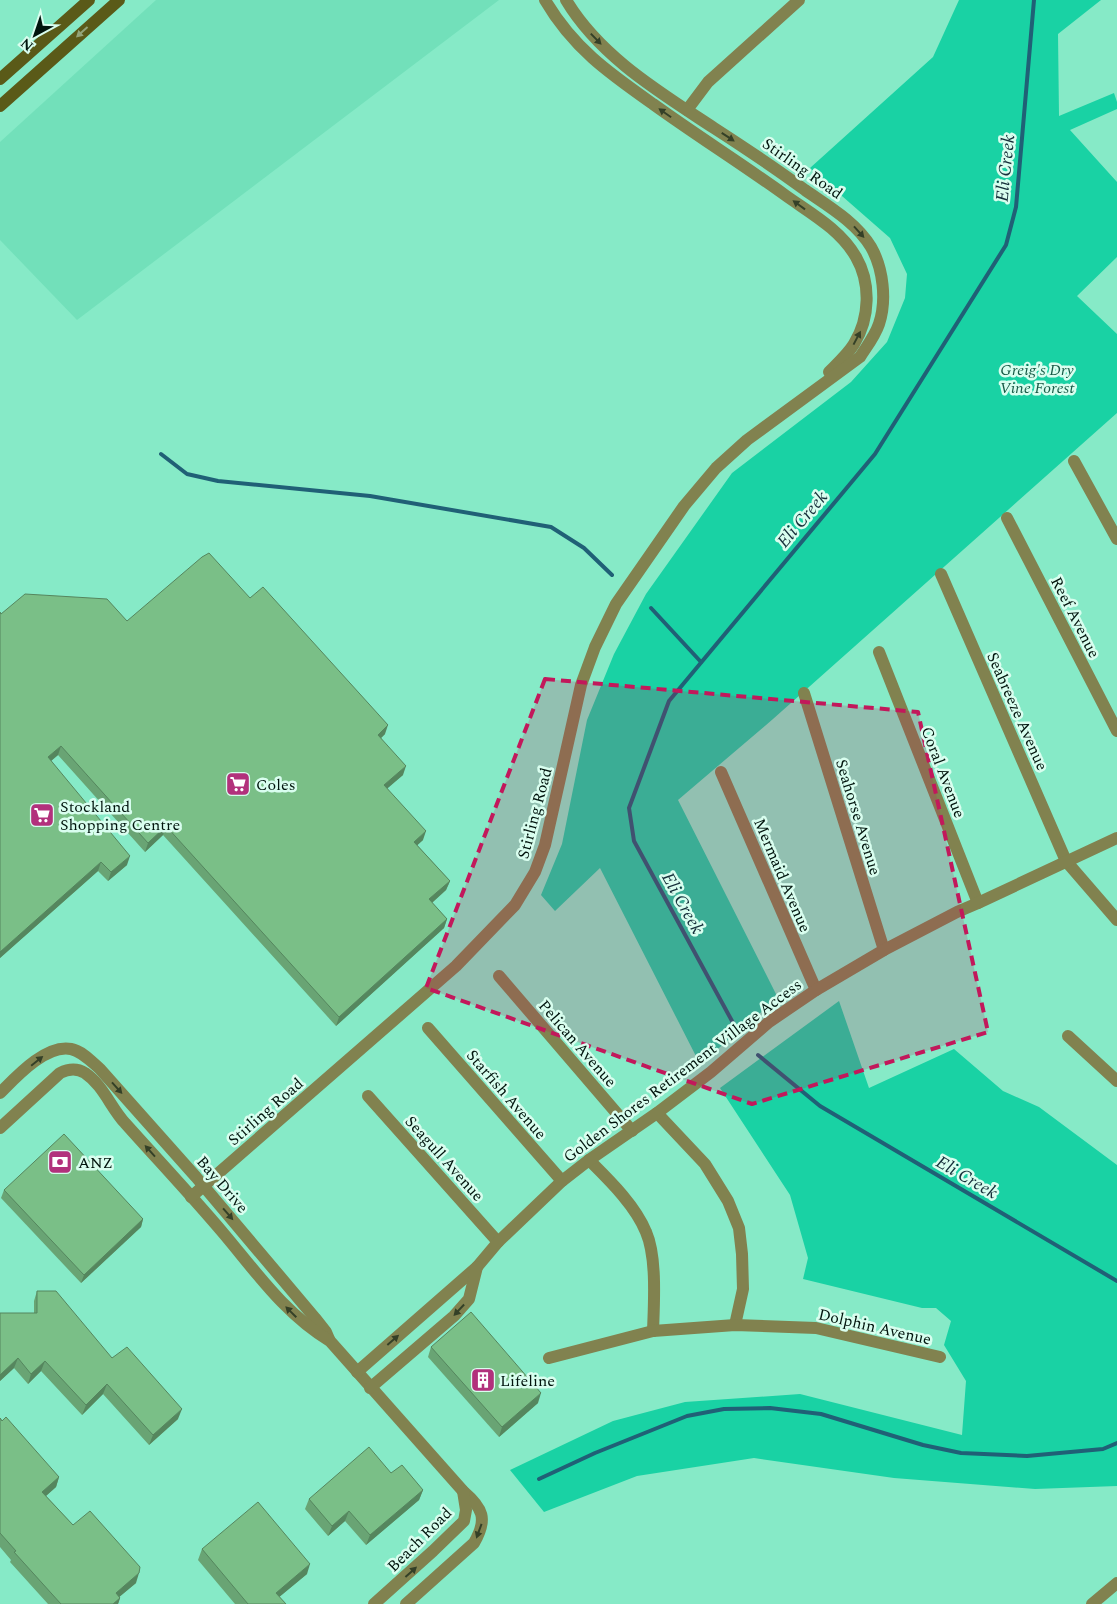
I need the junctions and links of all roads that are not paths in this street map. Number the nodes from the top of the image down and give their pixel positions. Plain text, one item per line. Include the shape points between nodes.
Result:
1 (89, 0) edge
2 (119, 0) edge
3 (545, 0) edge
4 (566, 0) edge
5 (799, 0) edge
6 (0, 79) edge
7 (0, 106) edge
8 (687, 110) junction
9 (800, 400) junction
10 (1074, 461) dead end
11 (1007, 518) dead end
12 (1117, 539) edge
13 (941, 574) dead end
14 (880, 652) dead end
15 (804, 693) dead end
16 (1117, 732) edge
17 (721, 772) dead end
18 (1117, 838) edge
19 (1066, 861) junction
20 (978, 904) junction
21 (1117, 920) edge
22 (884, 950) junction
23 (499, 976) dead end
24 (816, 990) junction
25 (428, 1028) dead end
26 (1068, 1036) dead end
27 (1117, 1081) edge
28 (0, 1093) edge
29 (368, 1096) dead end
30 (657, 1113) junction
31 (0, 1128) edge
32 (632, 1131) junction
33 (589, 1160) junction
34 (562, 1181) junction
35 (204, 1186) junction
36 (191, 1197) junction
37 (498, 1242) junction
38 (477, 1267) junction
39 (735, 1325) junction
40 (654, 1331) junction
41 (330, 1342) junction
42 (940, 1357) dead end
43 (549, 1358) dead end
44 (357, 1372) junction
45 (370, 1388) junction
46 (463, 1490) junction
47 (1117, 1583) edge
48 (374, 1604) edge
49 (406, 1604) edge
50 (1092, 1604) edge

1 - 6 main road
2 -> 7 main road
9 -> 3 street, Stirling Road via 842,358 862,328 866,284 856,256 828,226 608,72 569,35
4 -> 8 street, Stirling Road via 611,54
5 - 8 street via 708,82
8 -> 9 street, Stirling Road via 840,215 863,236 879,267 882,305 872,340 860,357
9 - 35 street, Stirling Road via 716,468 684,506 616,604 594,647 581,685 545,845 535,872 515,905 456,966
10 - 12 street
11 - 16 street, Reef Avenue
13 - 19 street, Seabreeze Avenue
14 - 20 street, Coral Avenue
15 - 22 street, Seahorse Avenue
17 - 24 street, Mermaid Avenue
18 - 19 street, Golden Shores Retirement Village Access
19 - 20 street, Golden Shores Retirement Village Access
19 - 21 street, Seabreeze Avenue
20 - 22 street, Golden Shores Retirement Village Access
22 - 24 street, Golden Shores Retirement Village Access
23 - 32 street, Pelican Avenue
24 - 30 street, Golden Shores Retirement Village Access via 769,1022
25 - 34 street, Starfish Avenue
26 - 27 street
28 -> 35 street, Bay Drive via 52,1050 71,1049 83,1054
29 - 37 street, Seagull Avenue
30 - 32 street, Golden Shores Retirement Village Access
30 - 39 street via 705,1164 728,1201 739,1228 743,1289
36 -> 31 street, Bay Drive via 85,1073 66,1070
32 - 33 street, Golden Shores Retirement Village Access
33 - 34 street, Golden Shores Retirement Village Access
33 - 40 street via 625,1197 646,1231 651,1249
34 - 37 street, Golden Shores Retirement Village Access
35 - 36 street, Stirling Road
35 -> 41 street, Bay Drive via 315,1318
41 -> 36 street, Bay Drive via 286,1306
37 - 38 street, Golden Shores Retirement Village Access
44 -> 38 street, Golden Shores Retirement Village Access
38 -> 45 street, Golden Shores Retirement Village Access via 469,1299 454,1316
39 - 40 street, Dolphin Avenue
39 - 42 street, Dolphin Avenue via 816,1328
40 - 43 street, Dolphin Avenue
41 - 44 street, Bay Drive
44 - 45 street, Bay Drive
45 - 46 street, Bay Drive
48 -> 46 street, Beach Road via 464,1521
46 -> 49 street, Beach Road via 482,1515 482,1530 474,1543
47 - 50 street

